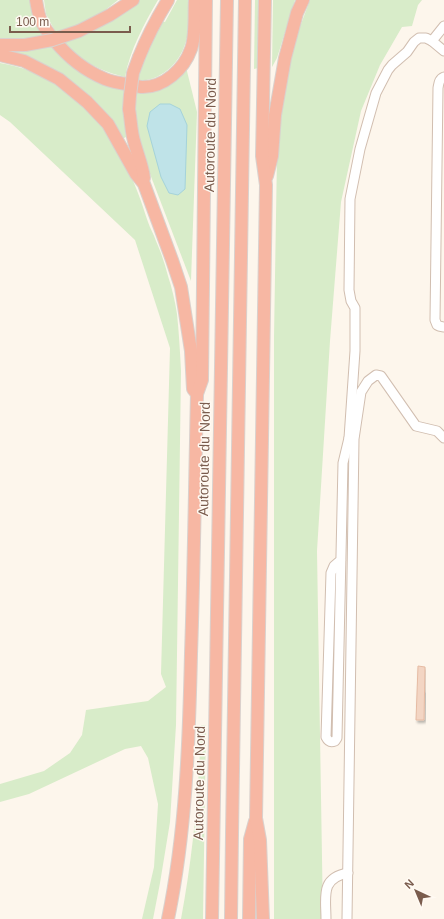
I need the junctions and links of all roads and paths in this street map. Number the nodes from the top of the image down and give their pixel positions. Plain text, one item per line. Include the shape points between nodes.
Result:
1 (36, 0) edge
2 (133, 0) edge
3 (195, 0) edge
4 (206, 0) edge
5 (227, 0) edge
6 (244, 0) edge
7 (265, 0) edge
8 (303, 0) edge
9 (166, 2) edge
10 (444, 26) edge
11 (432, 41) junction
12 (0, 45) edge
13 (444, 51) edge
14 (0, 56) edge
15 (444, 77) edge
16 (144, 184) junction
17 (266, 185) junction
18 (444, 327) edge
19 (197, 394) junction
20 (444, 438) edge
21 (351, 439) junction
22 (341, 560) junction
23 (256, 818) junction
24 (348, 874) junction
25 (168, 919) edge
26 (212, 919) edge
27 (231, 919) edge
28 (250, 919) edge
29 (263, 919) edge
30 (326, 919) edge
31 (347, 919) edge

1 - 3 highway via 40,18 47,31 69,57 106,79 142,87 173,76 187,58 193,41
2 - 12 highway, bridge via 79,31 25,45
4 - 19 highway via 202,380
5 - 26 highway, Autoroute du Nord
6 - 27 highway
7 - 17 highway via 262,156
8 - 17 highway via 285,58
9 - 16 highway, bridge via 146,38 133,73 130,95 133,139 144,172
10 - 11 lane
11 - 13 lane
11 - 21 lane via 419,38 388,70 376,93 360,149 350,199 349,290 354,308 355,351
14 - 16 highway via 24,61 59,79 87,102 108,124
15 - 18 lane via 439,81 438,88 435,320 437,325
16 - 19 highway via 181,287 191,351 193,389
17 - 23 highway
19 - 25 highway via 189,732 184,813
20 - 21 lane via 438,431 416,426 381,376 376,375 368,381 361,392
21 - 22 lane via 343,463
21 - 24 lane
22 - 22 lane via 337,738 332,742 326,737 331,573
23 - 28 highway via 250,839
23 - 29 highway via 260,840
24 - 30 lane via 336,877 326,888
24 - 31 lane

